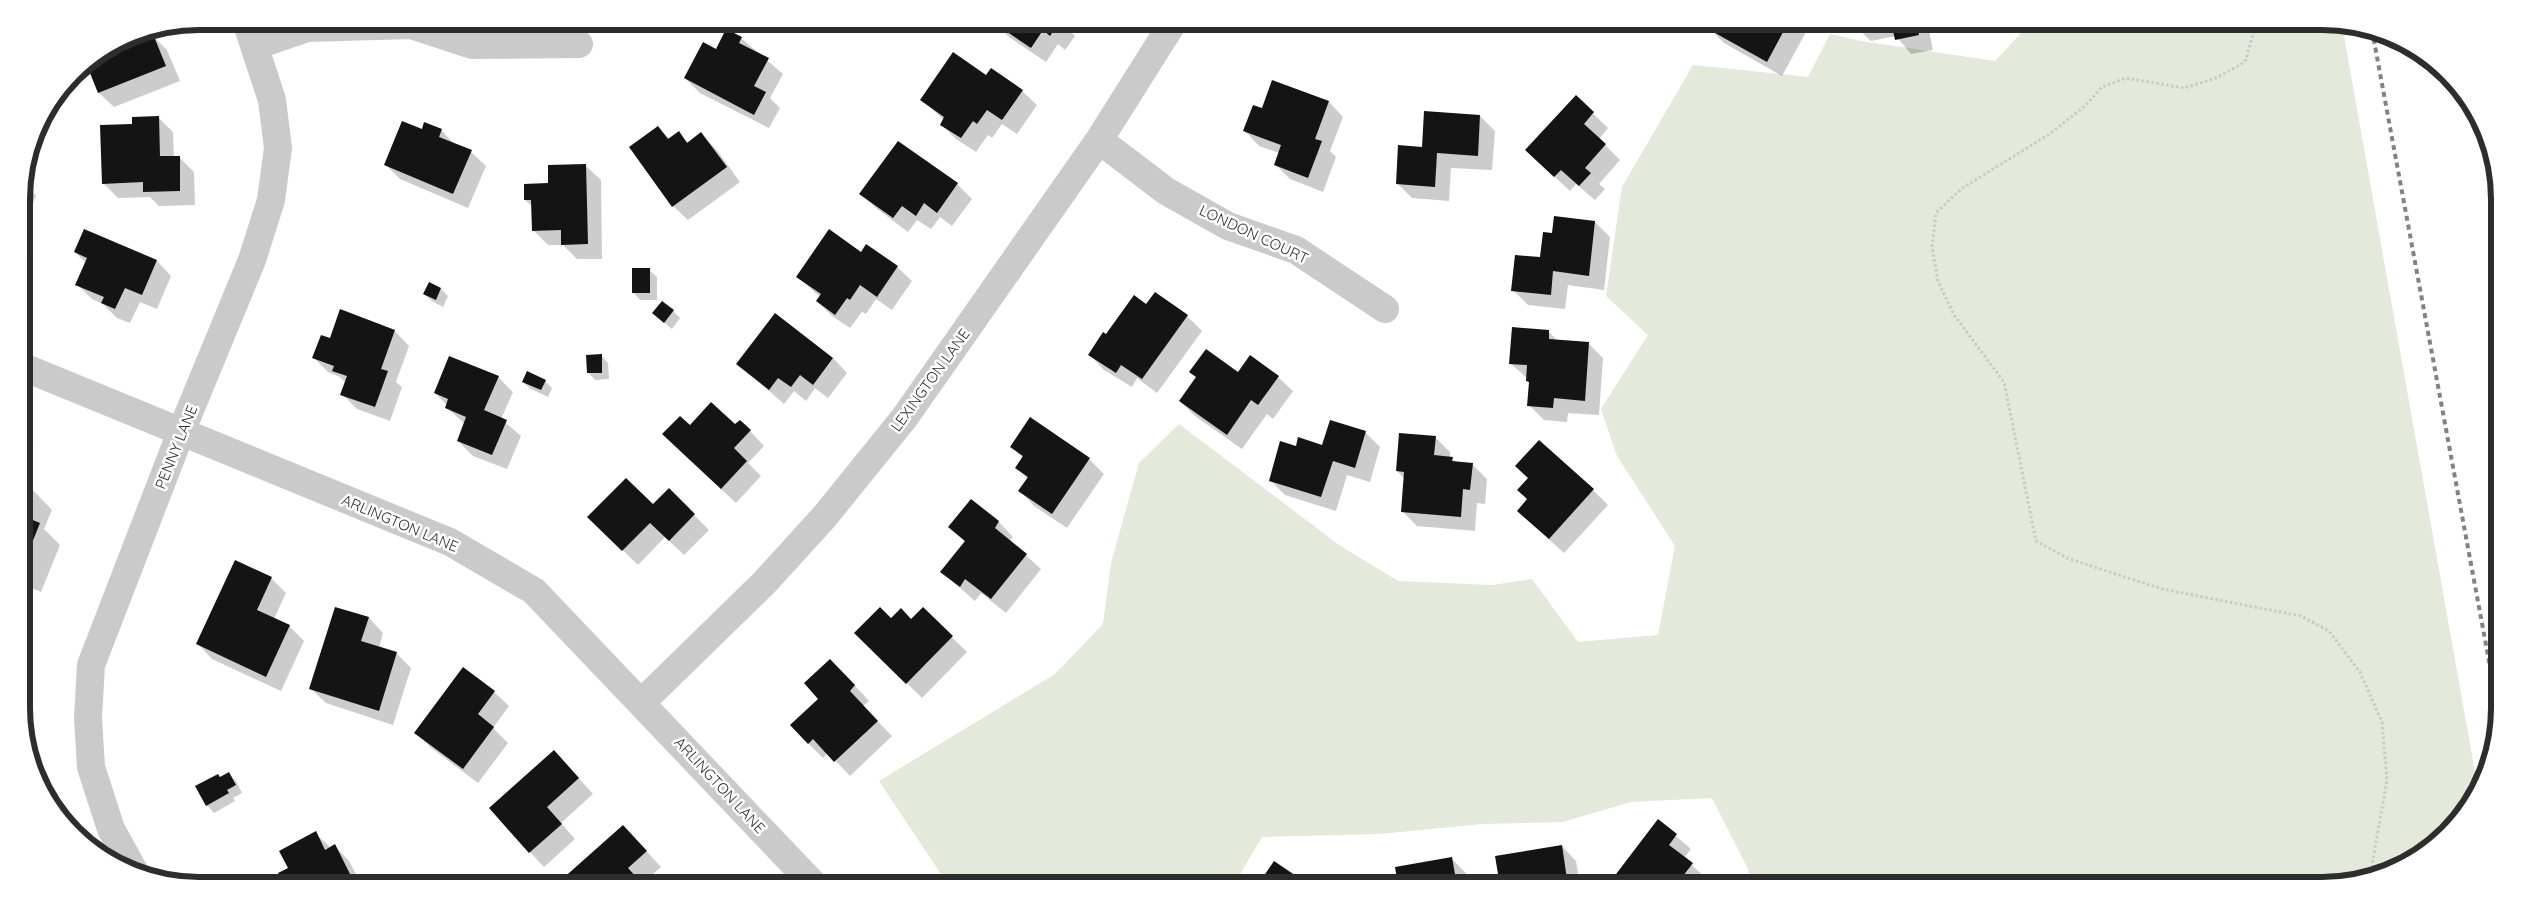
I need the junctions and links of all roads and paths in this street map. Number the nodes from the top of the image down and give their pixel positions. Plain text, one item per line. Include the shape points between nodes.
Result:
1 (249, 30) edge
2 (302, 30) edge
3 (426, 30) edge
4 (1168, 30) edge
5 (2254, 30) edge
6 (579, 44) dead end
7 (255, 46) junction
8 (1100, 140) junction
9 (1385, 309) dead end
10 (30, 370) edge
11 (181, 432) junction
12 (642, 702) junction
13 (129, 862) edge
14 (2374, 869) edge
15 (807, 877) edge

1 - 7 street, PENNY LANE
2 - 7 street
3 - 6 street via 472,45
4 - 8 street, LEXINGTON LANE
5 - 14 path via 2245,62 2216,78 2184,88 2126,78 2102,87 2086,105 2051,133 1961,189 1936,213 1932,247 1938,281 1954,315 2004,382 2036,541 2067,558 2162,589 2301,616 2329,631 2360,672 2382,722 2386,780 2372,865
7 - 11 street, PENNY LANE via 272,100 278,148 271,200 252,260
8 - 9 street, LONDON COURT via 1166,192 1228,226 1296,250
8 - 12 street, LEXINGTON LANE via 905,418 825,516 764,583
10 - 11 street, ARLINGTON LANE
11 - 12 street, ARLINGTON LANE via 450,542 534,591
11 - 13 street, PENNY LANE via 91,665 88,718 91,766 111,828
12 - 15 street, ARLINGTON LANE

